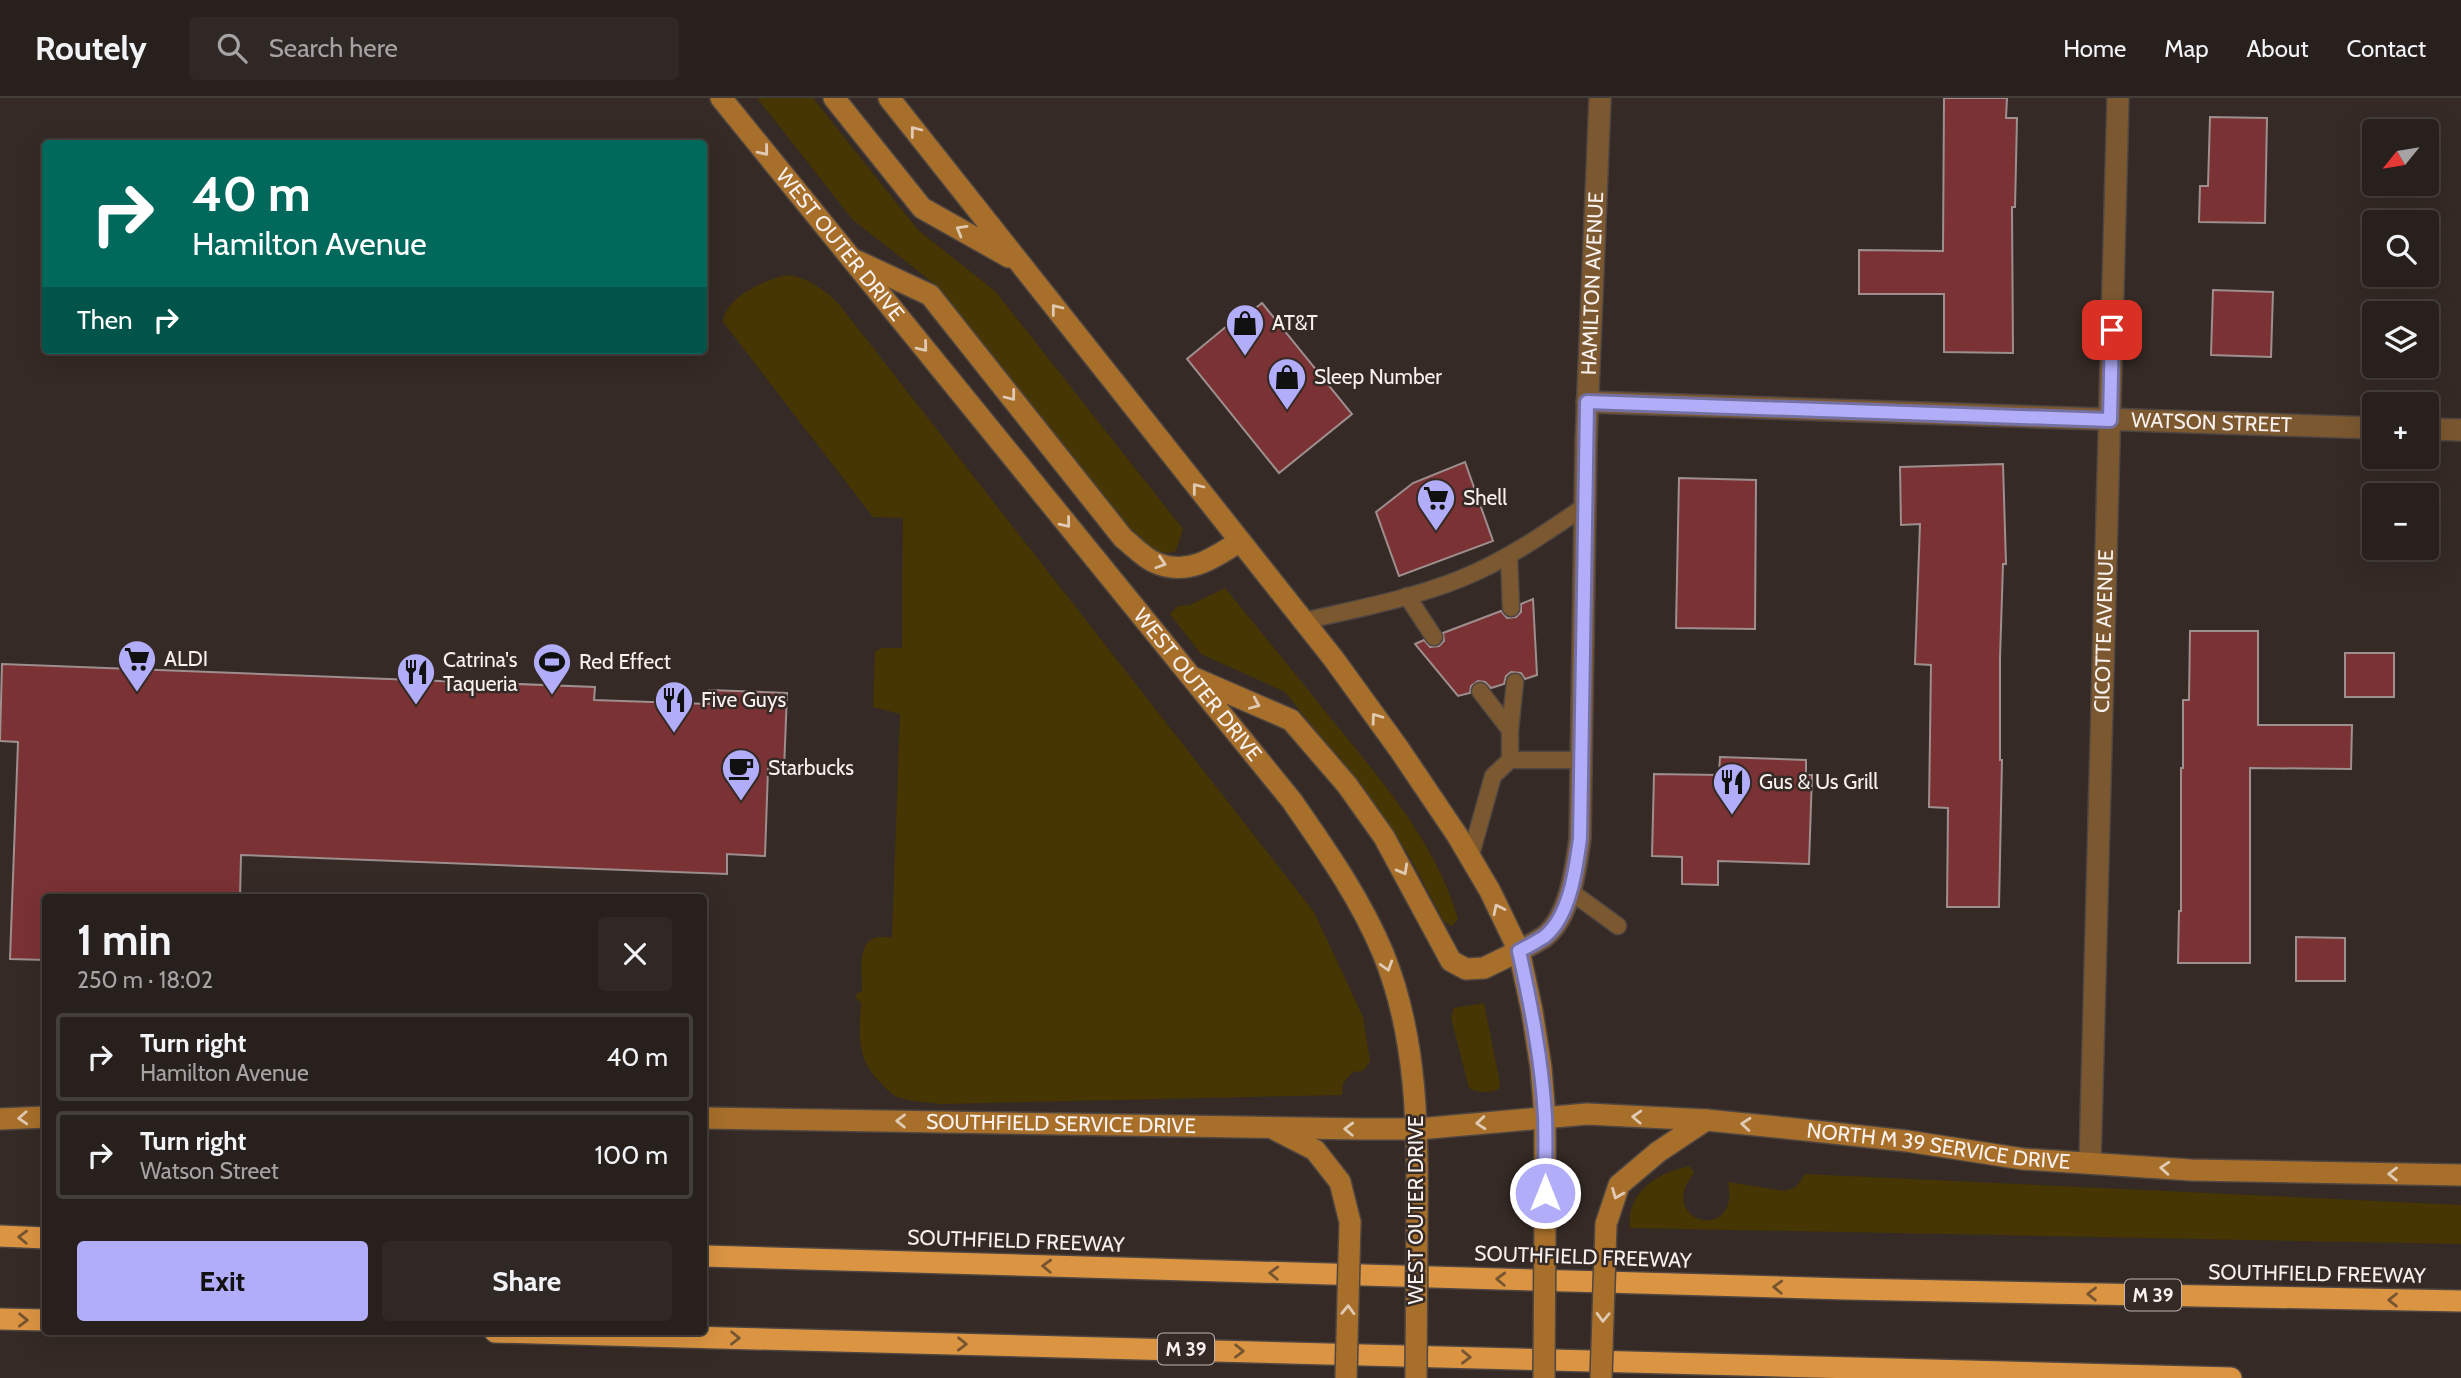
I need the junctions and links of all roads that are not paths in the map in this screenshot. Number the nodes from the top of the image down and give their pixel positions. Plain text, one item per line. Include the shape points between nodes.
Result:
1 (721, 98) edge
2 (834, 98) edge
3 (889, 98) edge
4 (1600, 98) edge
5 (2118, 98) edge
6 (852, 259) junction
7 (1020, 263) junction
8 (1587, 402) junction
9 (2110, 420) junction
10 (2362, 428) edge
11 (2439, 429) edge
12 (2461, 430) edge
13 (1585, 506) junction
14 (1240, 541) junction
15 (1509, 555) junction
16 (1407, 596) junction
17 (1511, 608) dead end
18 (1304, 621) junction
19 (1434, 637) dead end
20 (1192, 678) junction
21 (1515, 682) dead end
22 (1480, 691) dead end
23 (1510, 730) junction
24 (1510, 760) junction
25 (1581, 760) junction
26 (1470, 858) junction
27 (1570, 891) junction
28 (1618, 926) dead end
29 (1519, 951) junction
30 (42, 1117) edge
31 (1545, 1117) junction
32 (707, 1118) edge
33 (0, 1119) edge
34 (1706, 1121) junction
35 (1269, 1126) junction
36 (1418, 1129) junction
37 (2090, 1163) junction
38 (2461, 1175) edge
39 (0, 1236) edge
40 (42, 1238) edge
41 (707, 1256) edge
42 (2461, 1301) edge
43 (0, 1319) edge
44 (42, 1320) edge
45 (608, 1335) edge
46 (1346, 1378) edge
47 (1416, 1378) edge
48 (1544, 1378) edge
49 (1601, 1378) edge
50 (2231, 1378) edge

1 -> 6 main road, WEST OUTER DRIVE
7 -> 2 main road via 922,208
7 -> 3 main road
4 - 8 street, HAMILTON AVENUE
5 - 9 street, CICOTTE AVENUE
6 -> 14 main road via 930,295 1123,538 1153,562 1183,569 1210,560
6 -> 20 main road, WEST OUTER DRIVE
14 -> 7 main road
8 - 9 street, WATSON STREET
8 - 13 street, HAMILTON AVENUE
9 - 10 street, WATSON STREET
9 - 37 street, CICOTTE AVENUE
11 - 12 street
13 - 15 lane
13 - 25 street, HAMILTON AVENUE
14 - 18 main road
15 - 16 lane via 1461,579
15 - 17 lane
16 - 18 lane
16 - 19 lane
26 -> 18 main road via 1399,749
20 -> 29 main road via 1291,720 1384,837 1451,961 1466,969 1484,968
20 -> 36 main road, WEST OUTER DRIVE via 1292,801 1344,877 1383,953 1406,1027
21 - 23 lane
22 - 23 lane
23 - 24 lane
24 - 25 lane
24 - 26 lane via 1493,776
25 - 27 street, HAMILTON AVENUE via 1580,838
29 -> 26 main road
27 - 28 lane
27 - 29 street, HAMILTON AVENUE via 1546,936
29 - 31 main road via 1532,1011
30 -> 33 main road
34 -> 31 main road, NORTH M 39 SERVICE DRIVE via 1587,1114
31 -> 36 main road, NORTH M 39 SERVICE DRIVE
31 - 48 main road, bridge
35 -> 32 main road, SOUTHFIELD SERVICE DRIVE
37 -> 34 main road, NORTH M 39 SERVICE DRIVE
34 -> 49 main road, bridge via 1619,1185 1606,1224
36 -> 35 main road, SOUTHFIELD SERVICE DRIVE
46 -> 35 main road, bridge via 1350,1222 1340,1182 1315,1150
36 - 47 main road, WEST OUTER DRIVE, bridge
38 -> 37 main road, NORTH M 39 SERVICE DRIVE via 2191,1170
40 -> 39 highway
42 -> 41 highway, SOUTHFIELD FREEWAY / M 39 via 1846,1289
43 -> 44 highway
45 -> 50 highway, M 39

